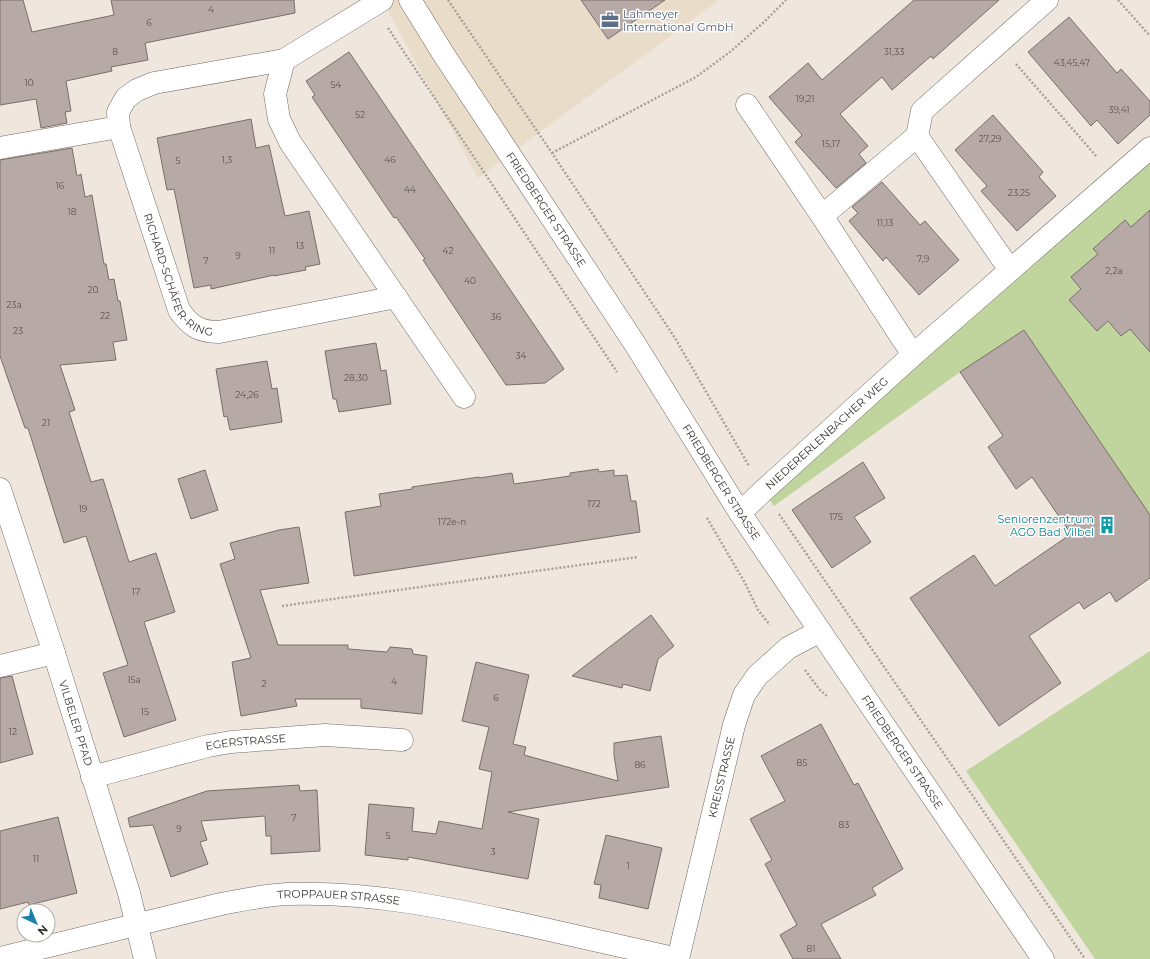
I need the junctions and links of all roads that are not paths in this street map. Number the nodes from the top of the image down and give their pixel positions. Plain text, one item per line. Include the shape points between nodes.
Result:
1 (382, 0) edge
2 (410, 0) edge
3 (1047, 0) edge
4 (284, 60) junction
5 (747, 105) dead end
6 (119, 127) junction
7 (917, 136) junction
8 (0, 148) edge
9 (1150, 148) edge
10 (822, 216) junction
11 (1010, 270) junction
12 (396, 297) junction
13 (913, 355) junction
14 (464, 397) dead end
15 (0, 489) edge
16 (740, 513) junction
17 (820, 631) junction
18 (54, 653) junction
19 (0, 666) edge
20 (402, 740) dead end
21 (92, 777) junction
22 (136, 924) junction
23 (0, 958) edge
24 (145, 959) edge
25 (678, 959) edge
26 (1043, 959) edge

1 - 4 street, RICHARD-SCHÄFER-RING
2 - 16 street, FRIEDBERGER STRASSE via 610,306
3 - 7 street via 922,111
4 - 6 street, RICHARD-SCHÄFER-RING via 154,84 137,90 126,98 118,112
4 - 12 street via 275,94 279,119 290,142
5 - 10 street
6 - 8 street
6 - 12 street, RICHARD-SCHÄFER-RING via 179,310 186,321 208,332 219,332
7 - 10 street
7 - 11 street
9 - 11 street, NIEDERERLENBACHER WEG
10 - 13 street
11 - 13 street, NIEDERERLENBACHER WEG
12 - 14 street
13 - 16 street, NIEDERERLENBACHER WEG
15 - 18 street, VILBELER PFAD
16 - 17 street, FRIEDBERGER STRASSE
17 - 25 street, KREISSTRASSE via 788,648 757,676 744,695 734,725
17 - 26 street, FRIEDBERGER STRASSE
18 - 19 street
18 - 21 street, VILBELER PFAD
20 - 21 street, EGERSTRASSE via 325,735 231,742
21 - 22 street, VILBELER PFAD via 129,893
22 - 23 street, TROPPAUER STRASSE
22 - 24 street, VILBELER PFAD
22 - 25 street, TROPPAUER STRASSE via 251,898 287,894 367,896 474,913

